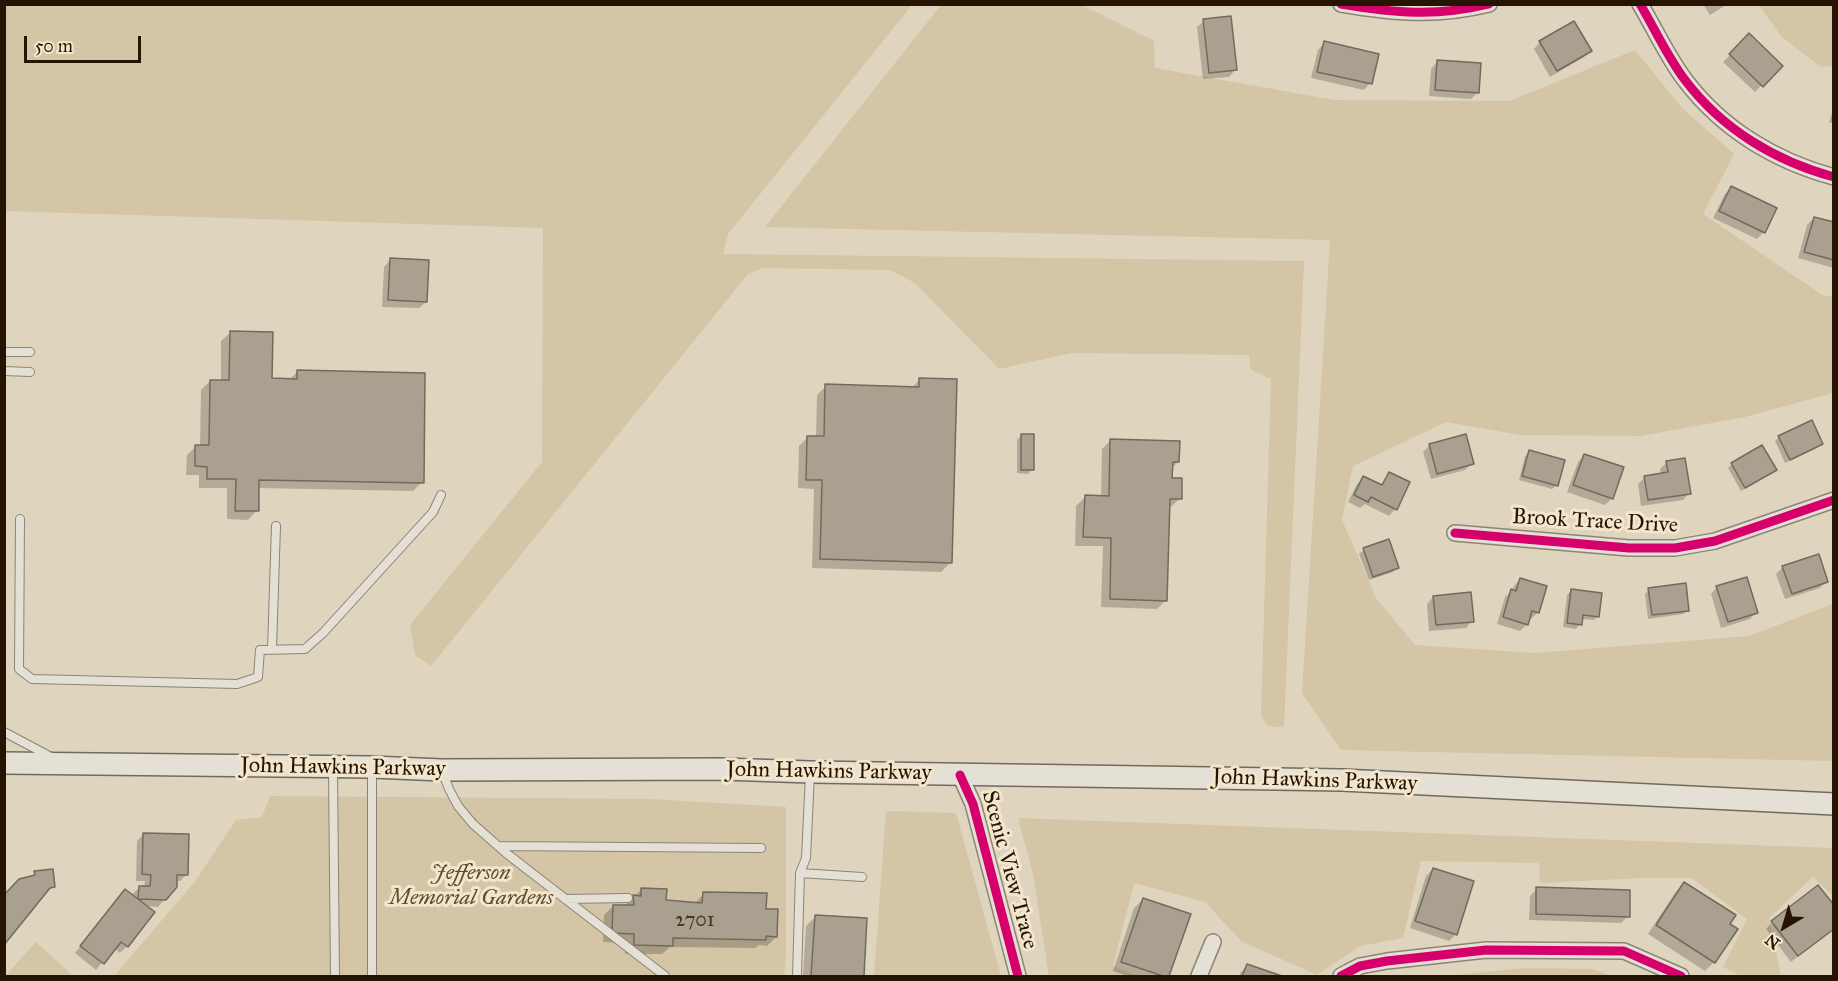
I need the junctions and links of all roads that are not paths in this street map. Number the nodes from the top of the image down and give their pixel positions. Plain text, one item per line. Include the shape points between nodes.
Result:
1 (1341, 4) edge
2 (1490, 4) edge
3 (1640, 4) edge
4 (1833, 177) edge
5 (4, 352) edge
6 (30, 352) dead end
7 (4, 371) edge
8 (30, 372) dead end
9 (441, 495) dead end
10 (1833, 500) edge
11 (20, 519) dead end
12 (276, 526) dead end
13 (1455, 533) dead end
14 (272, 649) junction
15 (4, 732) edge
16 (4, 763) edge
17 (63, 763) junction
18 (372, 767) junction
19 (333, 768) junction
20 (442, 770) junction
21 (811, 772) junction
22 (960, 775) junction
23 (1833, 804) edge
24 (498, 846) junction
25 (760, 848) dead end
26 (800, 873) junction
27 (862, 877) dead end
28 (628, 898) dead end
29 (565, 899) junction
30 (1213, 942) dead end
31 (335, 976) edge
32 (372, 976) edge
33 (665, 976) edge
34 (797, 976) edge
35 (1018, 976) edge
36 (1199, 976) edge
37 (1341, 976) edge
38 (1681, 976) edge

1 - 2 street via 1433,14
3 - 4 street via 1684,79 1708,106 1760,147 1783,160
5 - 6 lane
7 - 8 lane
9 - 14 lane via 433,512 323,633 305,649
10 - 13 street, Brook Trace Drive via 1715,541 1675,548 1629,548
11 - 14 lane via 19,669 32,679 237,684 258,677 260,650
12 - 14 lane
15 - 17 lane
16 - 17 main road, John Hawkins Parkway
17 - 19 main road, John Hawkins Parkway
18 - 19 main road, John Hawkins Parkway
18 - 20 main road, John Hawkins Parkway
18 - 32 lane
19 - 31 lane
20 - 21 main road, John Hawkins Parkway
20 - 24 lane via 458,806
21 - 22 main road, John Hawkins Parkway
21 - 26 lane via 806,858
22 - 23 main road, John Hawkins Parkway via 1342,780
22 - 35 street, Scenic View Trace via 973,804
24 - 25 lane
24 - 29 lane
26 - 27 lane
26 - 34 lane
28 - 29 lane
29 - 33 lane
30 - 36 street
37 - 38 street via 1360,966 1387,961 1486,950 1624,951

